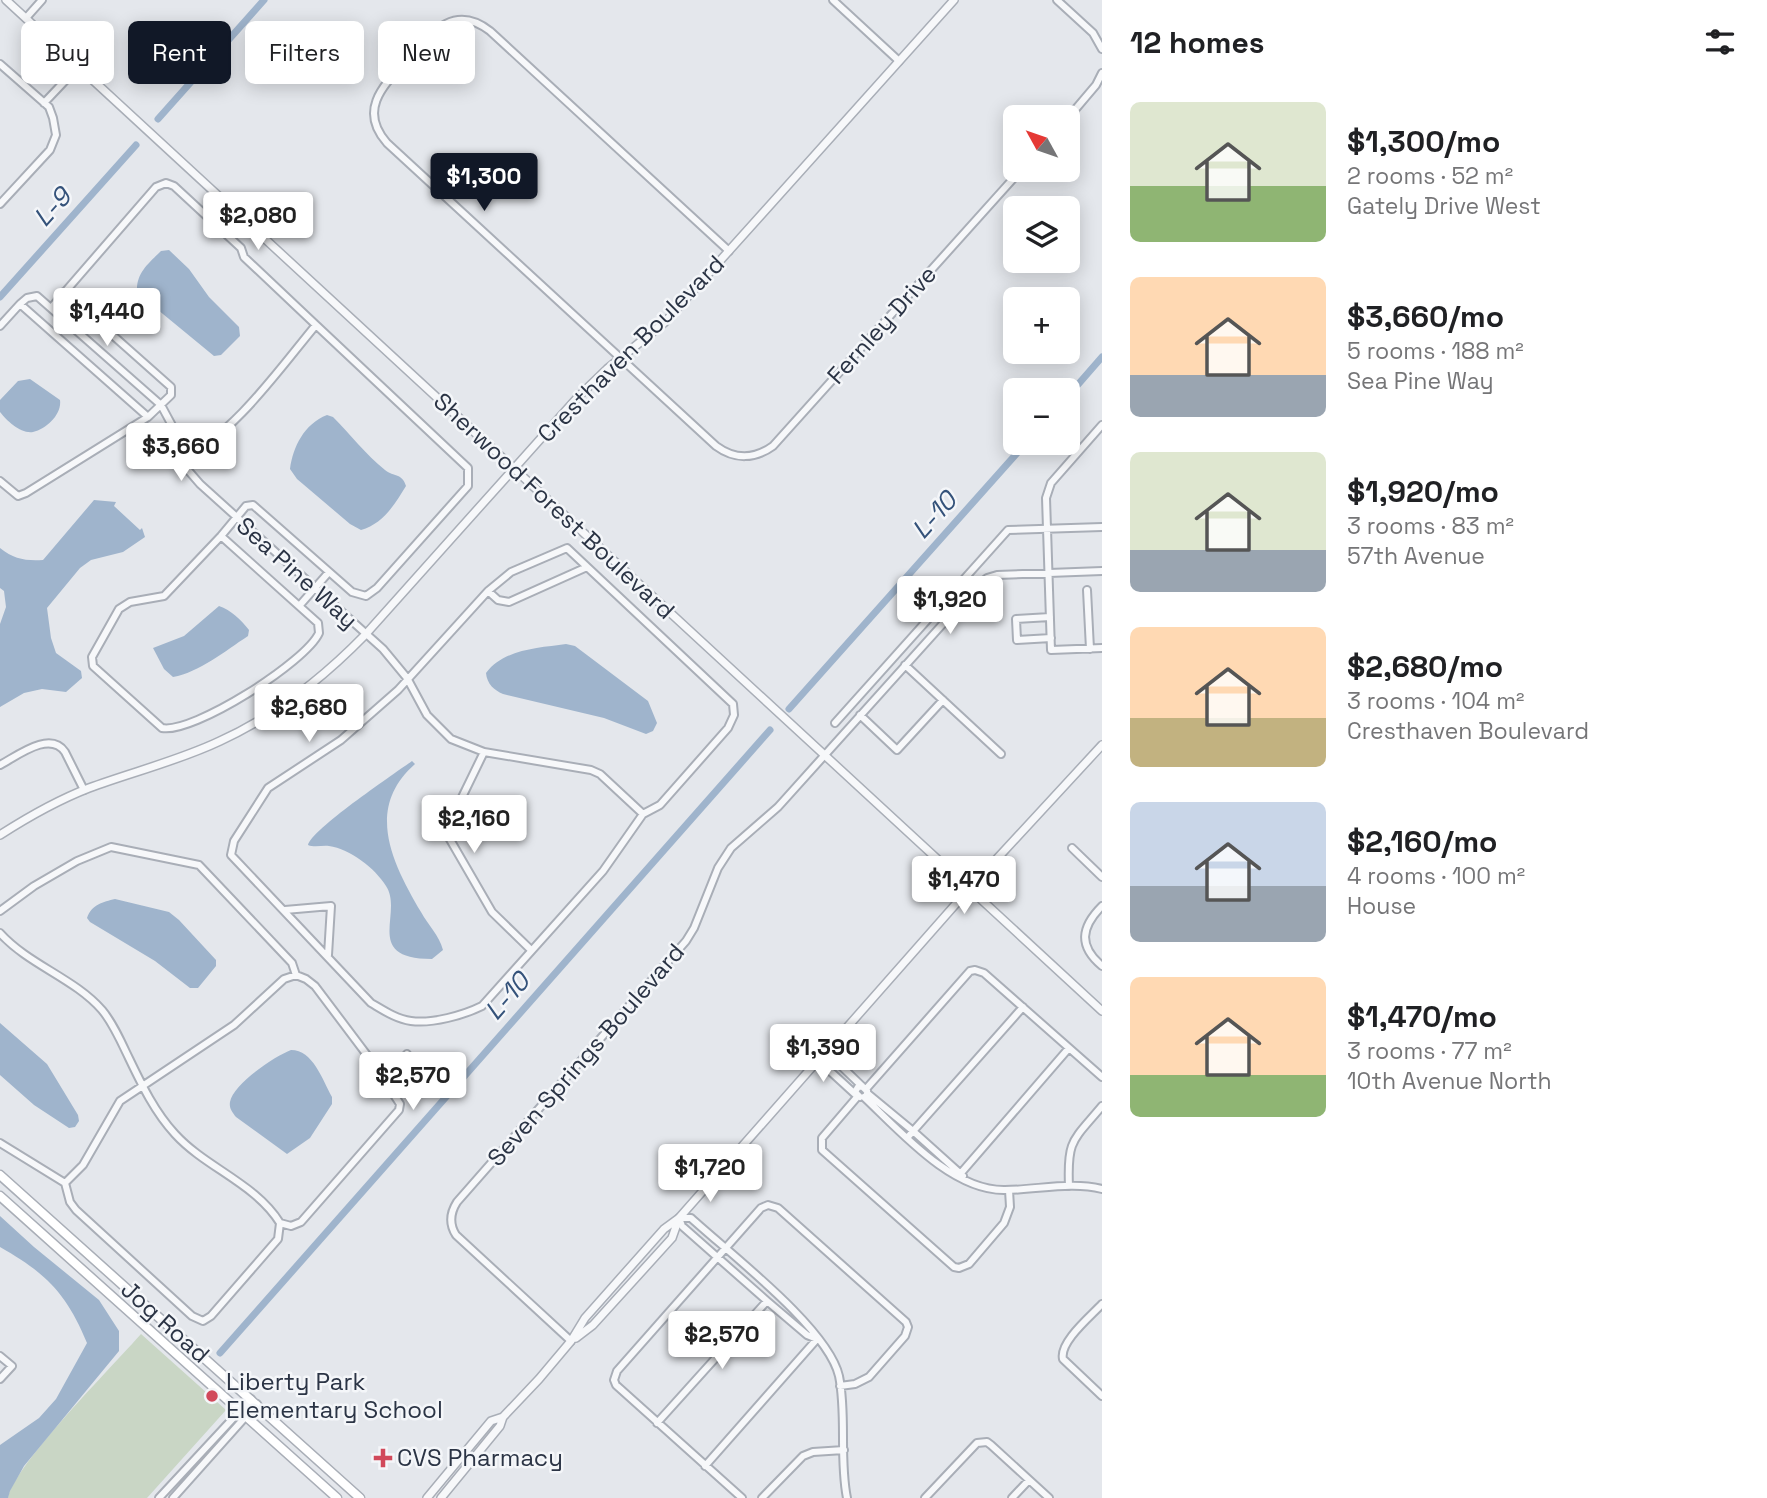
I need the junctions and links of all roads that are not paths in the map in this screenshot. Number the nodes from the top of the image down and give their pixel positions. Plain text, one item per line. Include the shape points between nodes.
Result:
1 (6, 0) edge
2 (42, 0) edge
3 (833, 0) edge
4 (954, 0) edge
5 (1057, 0) edge
6 (26, 18) junction
7 (29, 21) edge
8 (1102, 49) edge
9 (899, 61) junction
10 (0, 64) edge
11 (1102, 74) edge
12 (61, 84) edge
13 (97, 84) edge
14 (44, 103) junction
15 (1079, 105) edge
16 (1010, 182) edge
17 (0, 204) edge
18 (729, 251) junction
19 (64, 292) junction
20 (20, 303) junction
21 (51, 308) junction
22 (316, 325) junction
23 (0, 326) edge
24 (622, 358) junction
25 (161, 405) junction
26 (148, 417) junction
27 (1102, 425) edge
28 (183, 456) junction
29 (513, 468) junction
30 (0, 481) edge
31 (235, 518) junction
32 (1102, 527) edge
33 (1047, 529) junction
34 (221, 536) junction
35 (587, 567) junction
36 (1102, 571) edge
37 (329, 572) junction
38 (1048, 573) junction
39 (315, 589) junction
40 (1087, 590) dead end
41 (488, 591) junction
42 (300, 605) junction
43 (1050, 617) junction
44 (365, 635) junction
45 (1051, 638) junction
46 (1102, 648) edge
47 (1090, 649) junction
48 (905, 665) junction
49 (407, 678) junction
50 (943, 700) junction
51 (860, 716) junction
52 (835, 723) dead end
53 (1102, 745) edge
54 (484, 752) junction
55 (1001, 754) dead end
56 (824, 755) junction
57 (0, 765) edge
58 (84, 790) junction
59 (643, 814) junction
60 (0, 835) edge
61 (1072, 848) dead end
62 (1102, 877) edge
63 (969, 888) junction
64 (1102, 906) edge
65 (285, 910) junction
66 (0, 911) edge
67 (0, 933) edge
68 (530, 950) junction
69 (328, 956) junction
70 (1102, 966) edge
71 (296, 975) junction
72 (1023, 1007) junction
73 (1102, 1011) edge
74 (1069, 1048) junction
75 (407, 1054) dead end
76 (825, 1058) junction
77 (1102, 1077) edge
78 (385, 1080) junction
79 (142, 1085) junction
80 (862, 1093) junction
81 (1102, 1106) edge
82 (913, 1131) junction
83 (907, 1138) junction
84 (0, 1143) edge
85 (961, 1173) junction
86 (0, 1175) edge
87 (966, 1180) junction
88 (65, 1183) junction
89 (1069, 1186) junction
90 (1102, 1189) edge
91 (1009, 1190) junction
92 (0, 1196) edge
93 (680, 1218) junction
94 (280, 1223) junction
95 (724, 1248) junction
96 (717, 1257) junction
97 (113, 1276) junction
98 (103, 1288) junction
99 (767, 1301) junction
100 (1102, 1304) edge
101 (817, 1339) junction
102 (571, 1341) junction
103 (0, 1356) edge
104 (0, 1380) edge
105 (840, 1386) junction
106 (1102, 1396) edge
107 (254, 1401) junction
108 (243, 1413) junction
109 (503, 1417) junction
110 (657, 1423) junction
111 (844, 1450) junction
112 (705, 1466) junction
113 (1029, 1479) junction
114 (159, 1498) edge
115 (173, 1498) edge
116 (337, 1498) edge
117 (360, 1498) edge
118 (427, 1498) edge
119 (441, 1498) edge
120 (742, 1498) edge
121 (762, 1498) edge
122 (847, 1498) edge
123 (925, 1498) edge
124 (1012, 1498) edge
125 (1049, 1498) edge

1 - 6 street, Sherwood Forest Boulevard
2 - 6 street
3 - 9 street
4 - 9 street, Cresthaven Boulevard
5 - 8 street via 1093,33
6 - 7 street, Sherwood Forest Boulevard
9 - 18 street, Cresthaven Boulevard
10 - 14 street
11 - 15 street
12 - 14 street
13 - 29 street, Sherwood Forest Boulevard
14 - 17 street via 56,129 53,145
16 - 24 street, Fernley Drive via 773,446 755,456 730,454 716,446
18 - 24 street, Cresthaven Boulevard via 665,322
18 - 24 street via 481,25 466,20 446,23 430,34 377,98 374,113 380,135
19 - 21 street
19 - 22 street via 156,187 166,183 241,248 244,257
19 - 25 street via 171,387 171,395
20 - 21 street, Sea Pine Way via 37,296
20 - 23 street
20 - 26 street
21 - 25 street, Sea Pine Way
22 - 28 street via 245,409 198,450
22 - 37 street via 468,468 470,477 468,486 366,596 352,593
24 - 29 street, Cresthaven Boulevard via 584,390
25 - 26 street
25 - 28 street, Sea Pine Way
26 - 30 street via 26,494 18,496
27 - 33 street via 1048,488
28 - 31 street, Sea Pine Way via 187,469
29 - 44 street, Cresthaven Boulevard
29 - 56 street, Sherwood Forest Boulevard
31 - 34 street
31 - 37 street via 253,505
31 - 39 street, Sea Pine Way
32 - 33 street
33 - 38 street
33 - 52 street via 1008,530
34 - 42 street
34 - 42 street via 164,596 130,602 119,609 92,657 93,666 162,728 210,714 269,681 307,650 320,633 318,623
35 - 41 street via 509,602
35 - 41 street via 566,548 511,572
35 - 59 street via 733,704 728,728 660,805
36 - 38 street, Seven Springs Boulevard
37 - 39 street
38 - 43 street
38 - 48 street, Seven Springs Boulevard via 983,580
39 - 42 street
39 - 44 street, Sea Pine Way
40 - 47 street
41 - 49 street
43 - 45 street
43 - 45 street via 1016,619 1017,640
44 - 49 street, Sea Pine Way
44 - 58 street, Cresthaven Boulevard via 305,689 244,729
45 - 47 street via 1051,650
46 - 47 street
48 - 50 street
48 - 51 street, Seven Springs Boulevard
49 - 54 street, Sea Pine Way via 420,705 446,736
49 - 65 street via 341,740 268,788 234,841 231,855
50 - 51 street via 897,750
50 - 55 street
51 - 56 street, Seven Springs Boulevard
53 - 63 street
54 - 59 street, Sea Pine Way via 592,770
54 - 68 street via 449,824 448,836 492,912
56 - 63 street, Sherwood Forest Boulevard
56 - 102 street, Seven Springs Boulevard via 778,807 731,848 686,942 454,1206 451,1221 456,1235
57 - 58 street via 43,743 54,743 65,752
58 - 60 street, Cresthaven Boulevard
59 - 68 street via 603,871
61 - 62 street
63 - 73 street, Sherwood Forest Boulevard
63 - 76 street
64 - 70 street via 1084,938
65 - 69 street
65 - 69 street via 331,906
66 - 71 street via 55,873 111,847 199,865 292,963
67 - 79 street via 95,1003 111,1023
68 - 69 street via 482,1006 468,1013 412,1021 371,1003
71 - 78 street via 315,986
71 - 79 street via 284,979 234,1025
72 - 74 street
72 - 80 street via 984,973 970,971
72 - 82 street
74 - 77 street
74 - 85 street
75 - 78 street
76 - 80 street via 838,1063
76 - 80 street via 831,1072
76 - 93 street
78 - 94 street via 399,1110 301,1222 291,1226
79 - 88 street via 120,1101 83,1165
79 - 94 street via 162,1119 184,1143 244,1187
80 - 82 street
80 - 83 street
80 - 91 street via 822,1138 821,1150 954,1267 969,1264 1004,1223 1010,1207
81 - 89 street via 1070,1146
82 - 83 street
82 - 85 street
83 - 87 street
84 - 88 street
85 - 87 street
86 - 97 main road, Jog Road
87 - 91 street
88 - 94 street via 75,1210 202,1321 278,1239
89 - 90 street
89 - 91 street
92 - 98 main road, Jog Road
93 - 95 street via 691,1218
93 - 96 street via 682,1226
93 - 102 street via 671,1238 593,1325
95 - 96 street
95 - 101 street via 807,1323
95 - 105 street via 761,1208 773,1205 906,1322 905,1336 869,1377
96 - 99 street
96 - 110 street via 615,1375 616,1385
97 - 98 main road
97 - 107 main road, Jog Road
98 - 108 main road, Jog Road
99 - 101 street
99 - 110 street
100 - 106 street via 1065,1344 1062,1354
101 - 105 street via 831,1355
101 - 112 street
102 - 109 street
103 - 104 street via 12,1366
105 - 111 street
107 - 108 street
107 - 117 main road, Jog Road
108 - 114 street
108 - 115 street
108 - 116 main road, Jog Road
109 - 118 street via 491,1422
109 - 119 street
110 - 112 street
111 - 121 street via 803,1456
111 - 122 street
112 - 120 street
113 - 123 street via 982,1441
113 - 124 street
113 - 125 street

